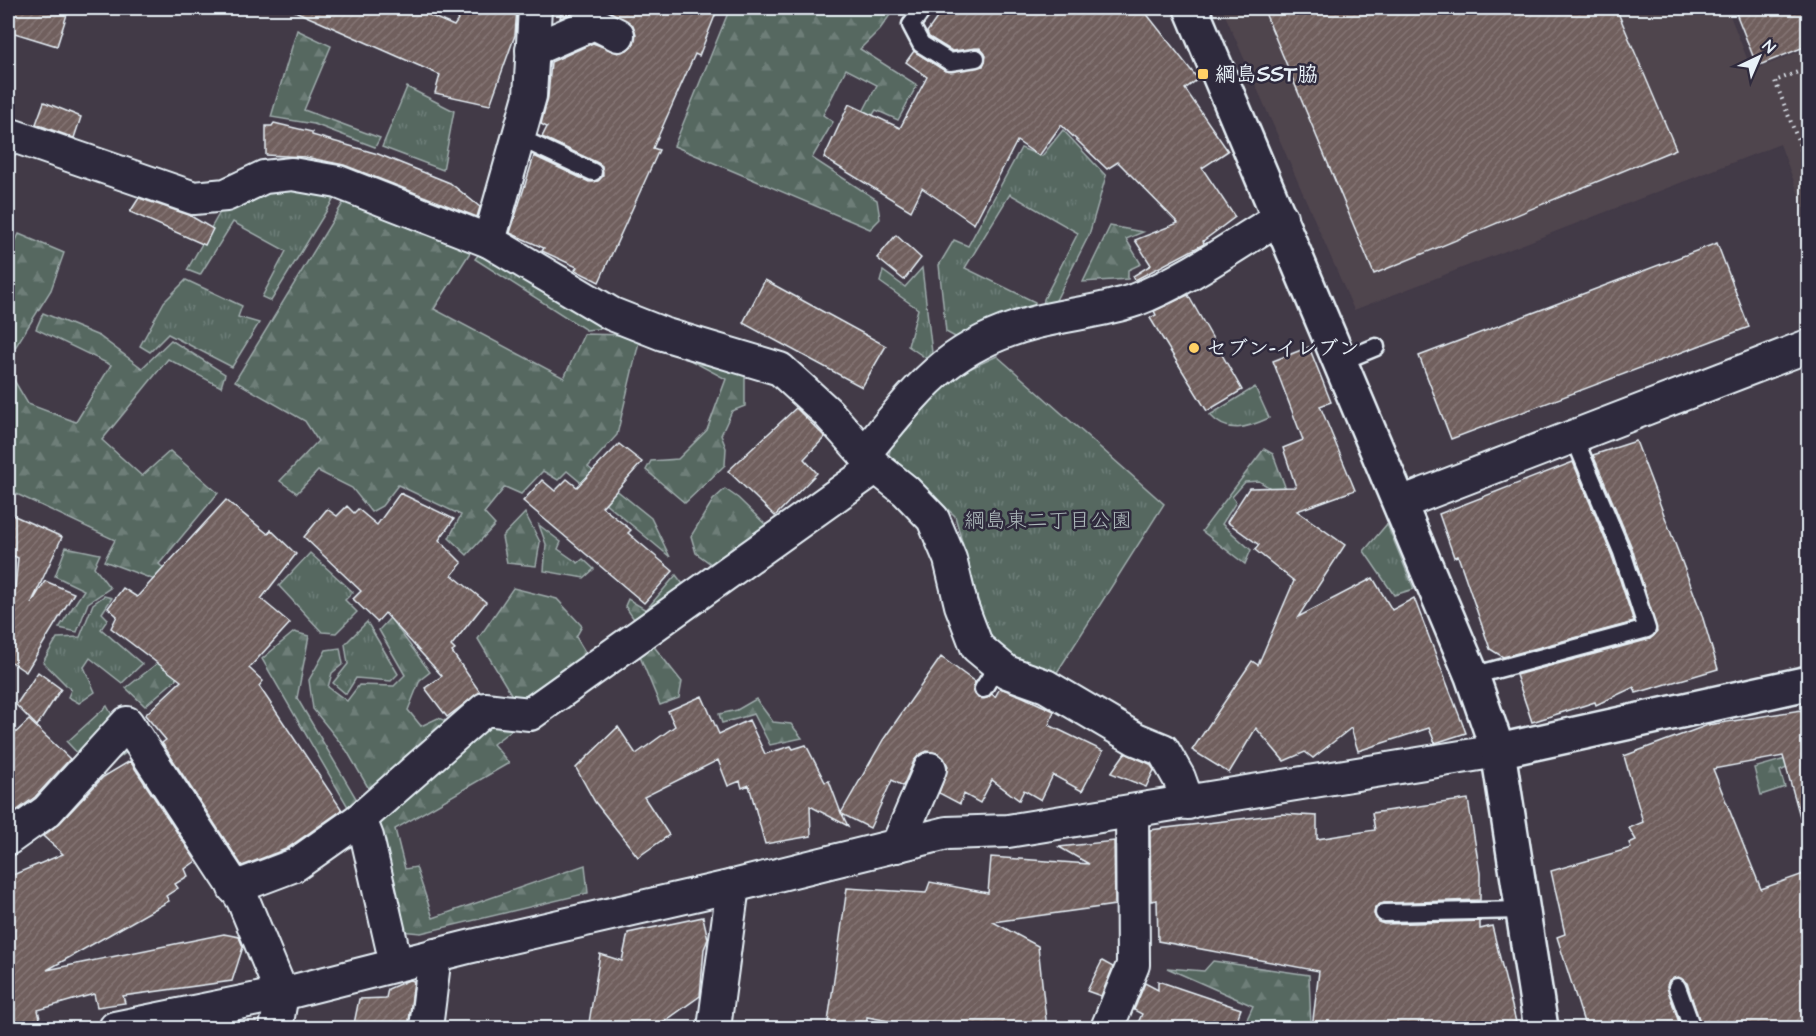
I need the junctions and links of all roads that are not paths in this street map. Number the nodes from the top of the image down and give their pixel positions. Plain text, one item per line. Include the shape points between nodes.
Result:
1 (535, 8) edge
2 (924, 8) edge
3 (1191, 8) edge
4 (618, 35) dead end
5 (532, 50) junction
6 (976, 58) dead end
7 (8, 134) edge
8 (518, 137) junction
9 (593, 172) dead end
10 (1281, 217) junction
11 (489, 241) junction
12 (1809, 346) edge
13 (1376, 348) dead end
14 (1342, 361) junction
15 (1574, 436) junction
16 (870, 460) junction
17 (1401, 503) junction
18 (1472, 676) junction
19 (1809, 683) edge
20 (1498, 751) junction
21 (930, 769) dead end
22 (1188, 803) junction
23 (1132, 811) junction
24 (360, 819) junction
25 (8, 839) edge
26 (897, 846) junction
27 (733, 886) junction
28 (234, 888) junction
29 (1523, 910) junction
30 (1384, 913) dead end
31 (435, 955) junction
32 (396, 964) junction
33 (1677, 987) dead end
34 (282, 994) junction
35 (115, 1029) edge
36 (276, 1029) edge
37 (426, 1029) edge
38 (714, 1029) edge
39 (1107, 1029) edge
40 (1541, 1029) edge
41 (1692, 1029) edge

1 - 5 street
2 - 6 lane via 911,25 921,44 950,62
3 - 10 street
4 - 5 street via 594,23
5 - 8 street via 530,96
7 - 11 street via 194,198 226,195 264,177 292,174 338,182
8 - 9 lane
8 - 11 street
10 - 14 street
10 - 16 street via 1179,279 1134,300 1017,327 974,345 922,384
11 - 16 street via 612,314 663,334 780,369 827,412
12 - 15 street
13 - 14 lane
14 - 17 street
15 - 17 street
15 - 18 lane via 1622,552 1647,629
16 - 22 street via 933,519 990,677 1007,672 1046,686 1136,739 1163,750
16 - 24 street via 530,714 485,709
17 - 18 street
18 - 20 street
19 - 20 street
20 - 22 street
20 - 29 street
21 - 26 street
22 - 23 street
23 - 26 street via 1008,831 947,833
23 - 39 street via 1133,964
24 - 28 street via 295,865
24 - 32 street via 368,837
25 - 28 street via 46,811 127,723
26 - 27 street
27 - 31 street
27 - 38 street
28 - 34 street via 243,900
29 - 30 lane
29 - 40 street
31 - 32 street
31 - 37 street
32 - 34 street
33 - 41 lane
34 - 35 street
34 - 36 street

